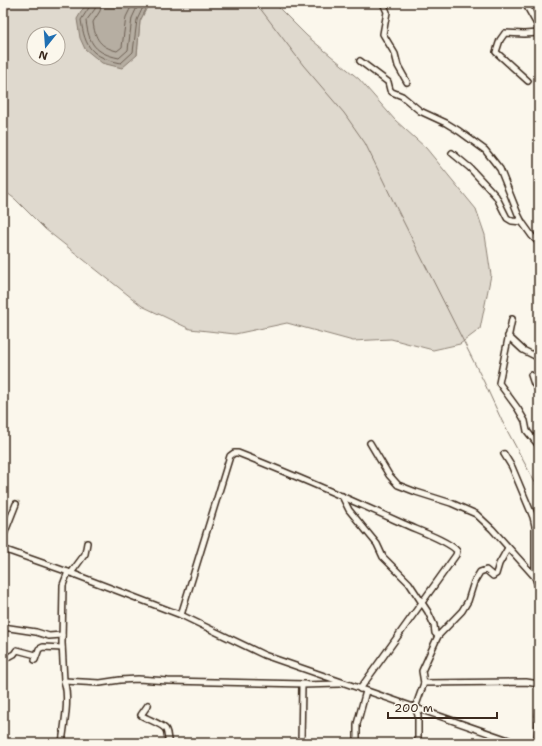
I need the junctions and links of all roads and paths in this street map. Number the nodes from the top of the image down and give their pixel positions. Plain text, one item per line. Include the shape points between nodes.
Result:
1 (383, 3) edge
2 (525, 3) edge
3 (539, 28) edge
4 (539, 33) edge
5 (360, 61) dead end
6 (528, 81) dead end
7 (407, 82) dead end
8 (452, 153) dead end
9 (522, 222) junction
10 (539, 243) edge
11 (512, 319) dead end
12 (508, 336) junction
13 (539, 358) edge
14 (531, 375) dead end
15 (539, 390) edge
16 (370, 443) dead end
17 (539, 446) edge
18 (504, 454) dead end
19 (342, 496) junction
20 (16, 504) dead end
21 (87, 543) dead end
22 (3, 544) edge
23 (508, 548) junction
24 (3, 549) edge
25 (69, 572) junction
26 (537, 577) edge
27 (539, 589) edge
28 (422, 602) junction
29 (181, 615) junction
30 (3, 627) edge
31 (62, 635) junction
32 (438, 636) junction
33 (62, 648) junction
34 (3, 660) edge
35 (64, 681) junction
36 (424, 683) junction
37 (305, 684) junction
38 (344, 684) junction
39 (539, 684) edge
40 (360, 689) junction
41 (366, 691) junction
42 (148, 704) dead end
43 (416, 708) junction
44 (539, 711) edge
45 (499, 740) edge
46 (62, 743) edge
47 (169, 743) edge
48 (300, 743) edge
49 (357, 743) edge
50 (418, 743) edge
51 (517, 743) edge
52 (537, 743) edge

1 - 7 street via 387,12 383,34
2 - 3 street
4 - 6 street via 505,33 496,52
5 - 9 street via 388,82 392,92 402,96 420,111 459,131 485,150 500,169
8 - 9 street via 496,196 507,218
9 - 10 street
11 - 12 street
12 - 13 street via 523,350
12 - 17 street via 499,383 518,408 527,431
14 - 15 street
16 - 23 street via 398,485 476,514
18 - 26 street via 533,517
19 - 28 street via 349,510 383,557 406,578
19 - 28 street via 451,545 458,551
19 - 29 street via 234,453 230,456
20 - 22 street via 3,537
21 - 25 street via 85,554
23 - 26 street
23 - 32 street via 496,574 493,576 486,570 480,572 462,611
24 - 25 street
25 - 29 street
25 - 31 street via 63,585
26 - 27 street
28 - 32 street
28 - 40 street
29 - 38 street via 264,655
30 - 31 street via 49,636
31 - 33 street
32 - 36 street via 422,671
33 - 34 street via 43,647 39,649 36,657 18,650
33 - 35 street
35 - 37 street via 100,683 138,679
35 - 46 street via 66,713
36 - 39 street
36 - 43 street
37 - 38 street
37 - 48 street via 302,686
38 - 40 street
40 - 41 street
41 - 43 street
41 - 49 street via 357,724
42 - 47 street via 141,715 163,726 167,731
43 - 45 street
43 - 50 street
44 - 52 street
45 - 51 street

